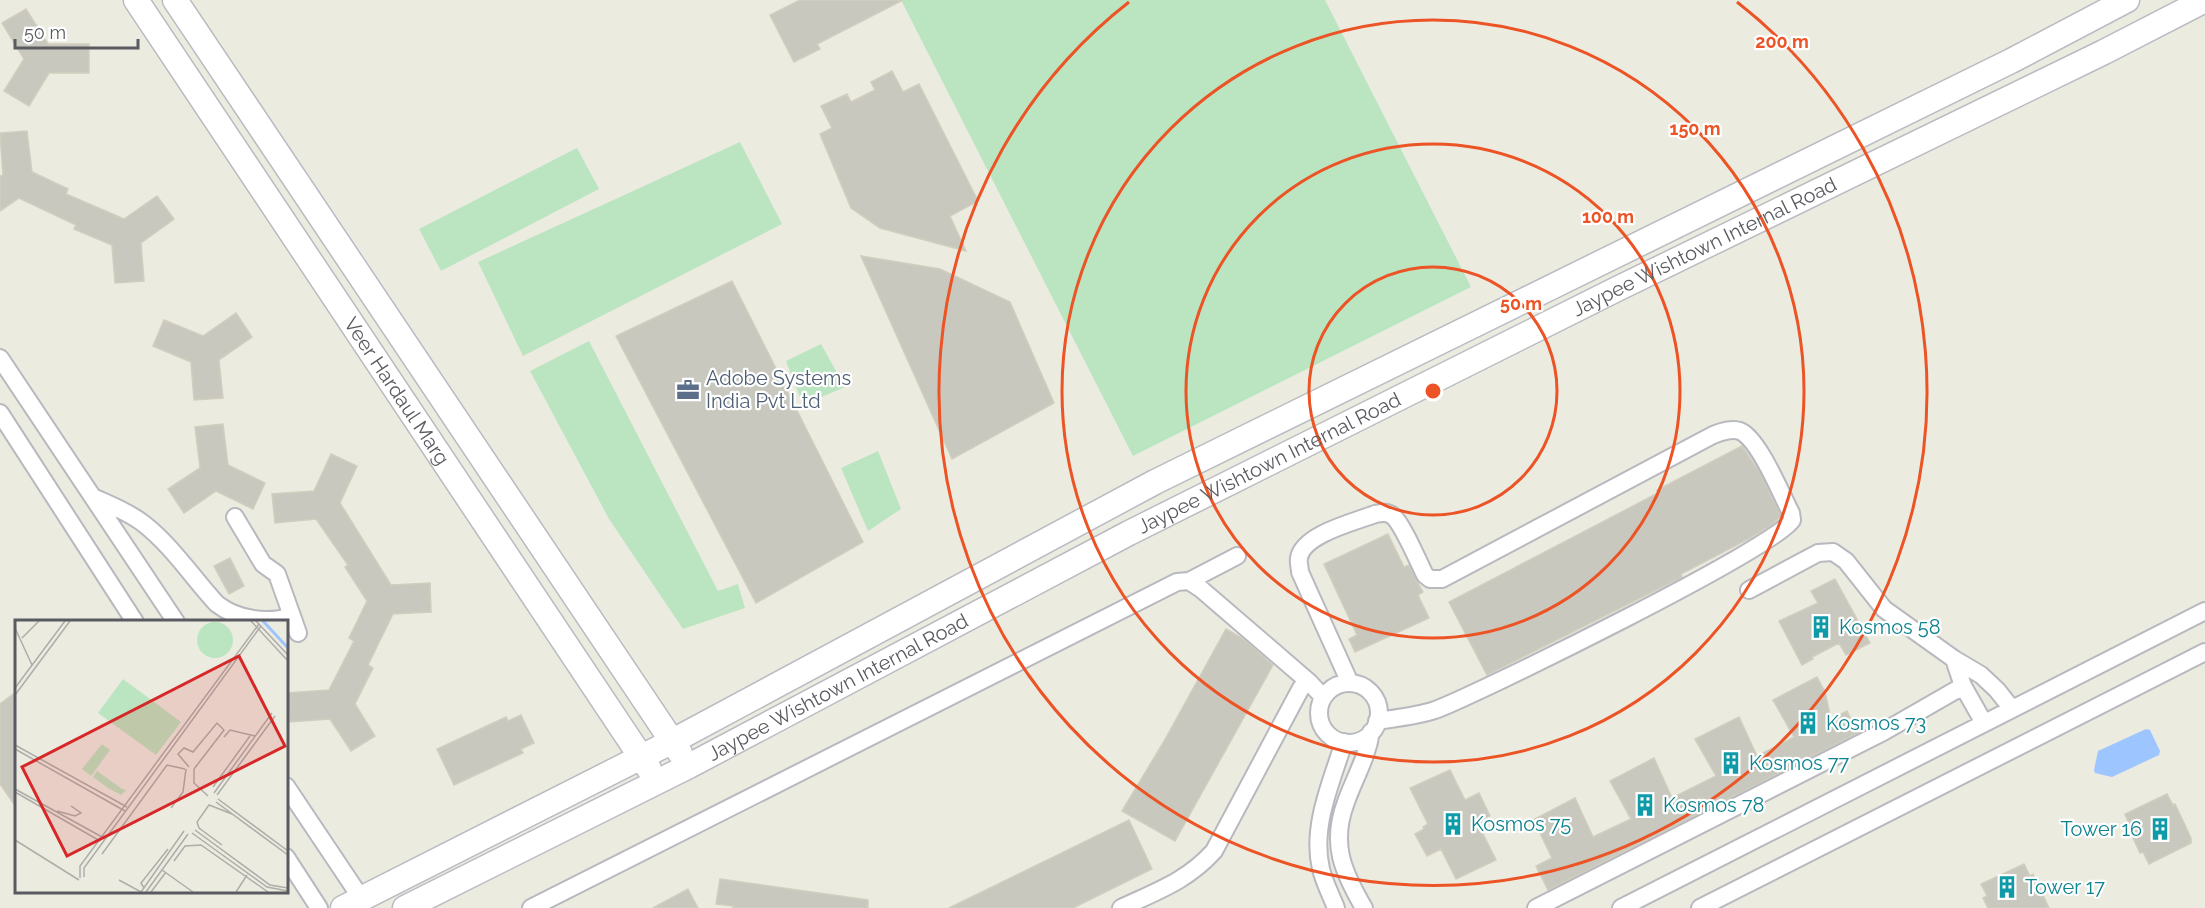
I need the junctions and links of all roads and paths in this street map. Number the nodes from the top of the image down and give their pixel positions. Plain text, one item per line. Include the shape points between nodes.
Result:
1 (136, 0) edge
2 (175, 0) edge
3 (2127, 0) edge
4 (2205, 0) edge
5 (0, 358) edge
6 (0, 413) edge
7 (93, 497) junction
8 (235, 518) dead end
9 (1237, 556) dead end
10 (1189, 581) junction
11 (1749, 590) dead end
12 (2205, 611) edge
13 (292, 616) junction
14 (134, 620) edge
15 (176, 620) edge
16 (298, 633) dead end
17 (2205, 652) edge
18 (1954, 659) junction
19 (1309, 682) junction
20 (1350, 683) junction
21 (1962, 686) junction
22 (1323, 697) junction
23 (2012, 709) junction
24 (1984, 723) junction
25 (1374, 727) junction
26 (670, 741) junction
27 (1344, 742) junction
28 (641, 756) junction
29 (689, 766) junction
30 (656, 781) junction
31 (288, 790) edge
32 (288, 860) edge
33 (352, 903) edge
34 (319, 908) edge
35 (405, 908) edge
36 (531, 908) edge
37 (1121, 908) edge
38 (1336, 908) edge
39 (1364, 908) edge
40 (1536, 908) edge
41 (1621, 908) edge
42 (1700, 908) edge

1 - 28 street, Veer Hardaul Marg
2 - 26 street, Veer Hardaul Marg
3 - 26 street, Jaypee Wishtown Internal Road via 2011,61 1155,482
4 - 29 street, Jaypee Wishtown Internal Road via 1129,533
5 - 7 street
6 - 14 street
7 - 13 street via 145,524 224,610 255,618 278,620
7 - 15 street
8 - 13 street via 263,564 277,574
9 - 10 street
10 - 19 street
10 - 36 street via 1177,582
11 - 18 street via 1818,553 1833,552 1846,561 1884,609
12 - 23 street
13 - 16 street
17 - 42 street
18 - 21 street
18 - 23 street via 1981,675
19 - 22 street
19 - 37 street via 1301,688 1214,851 1199,868 1177,883
20 - 22 street via 1332,688
20 - 25 street via 1368,689 1375,698 1378,710
20 - 25 street via 1300,572 1299,558 1312,538 1384,512 1399,524 1425,575 1442,579 1713,435 1740,431 1755,442 1791,513 1786,530 1734,562 1484,689 1434,710
21 - 24 street
21 - 40 street via 1883,732
22 - 27 street via 1318,712 1321,726 1330,737
23 - 24 street
24 - 41 street
25 - 27 street via 1364,739
25 - 39 street via 1345,804 1339,835 1339,855 1345,874
26 - 28 street, Jaypee Wishtown Internal Road
26 - 29 street, Veer Hardaul Marg
27 - 38 street via 1318,836 1320,868
28 - 30 street, Veer Hardaul Marg
28 - 33 street, Jaypee Wishtown Internal Road
29 - 30 street, Jaypee Wishtown Internal Road
30 - 35 street, Jaypee Wishtown Internal Road
31 - 33 street
32 - 34 street

